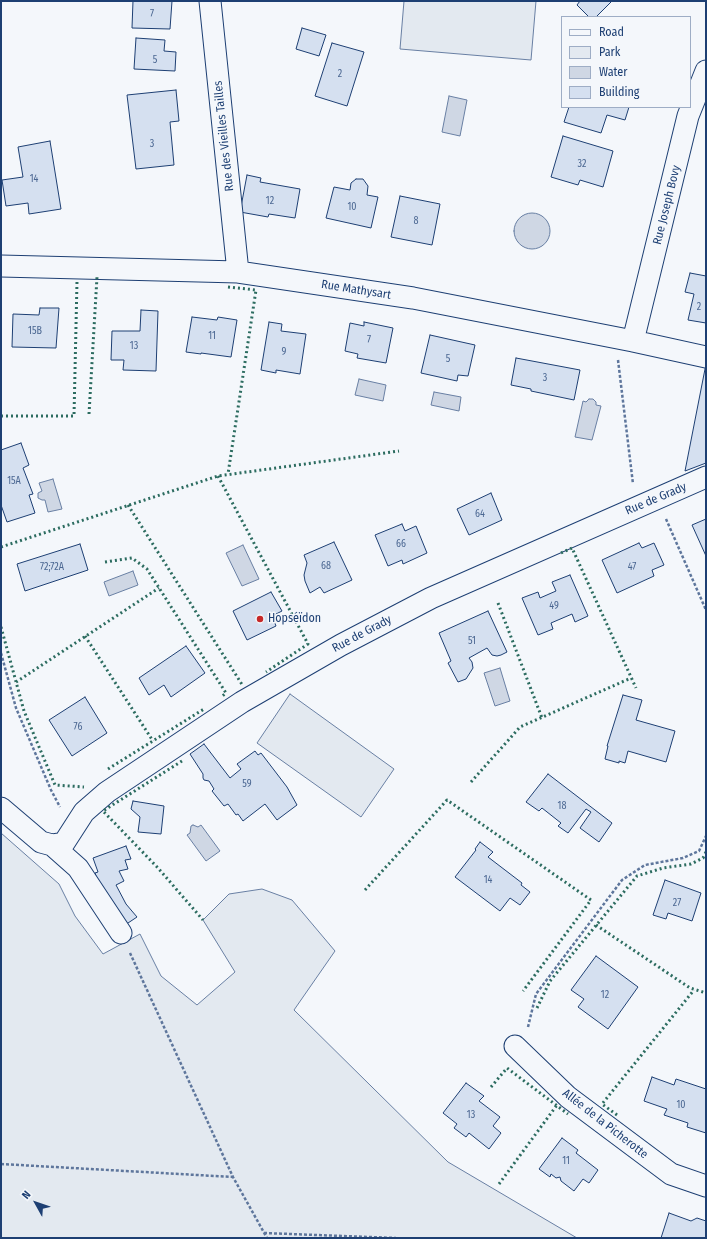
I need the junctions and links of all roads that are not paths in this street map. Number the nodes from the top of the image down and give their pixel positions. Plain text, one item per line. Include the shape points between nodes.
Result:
1 (210, 1) edge
2 (706, 71) edge
3 (1, 266) edge
4 (238, 272) junction
5 (624, 340) junction
6 (706, 357) edge
7 (706, 477) edge
8 (1, 808) edge
9 (52, 845) junction
10 (121, 933) road end
11 (515, 1046) road end
12 (706, 1186) edge

1 - 4 street, Rue des Vieilles Tailles
2 - 5 street, Rue Joseph Bovy via 688,116
3 - 4 street, Rue Mathysart
4 - 5 street, Rue Mathysart via 413,298
5 - 6 street, Rue Mathysart
7 - 9 street, Rue de Grady via 431,598 341,645 242,702 107,792 84,812 64,843
8 - 9 street via 41,842
9 - 10 street via 78,868
11 - 12 street, Allée de la Picherotte via 568,1097 671,1174

